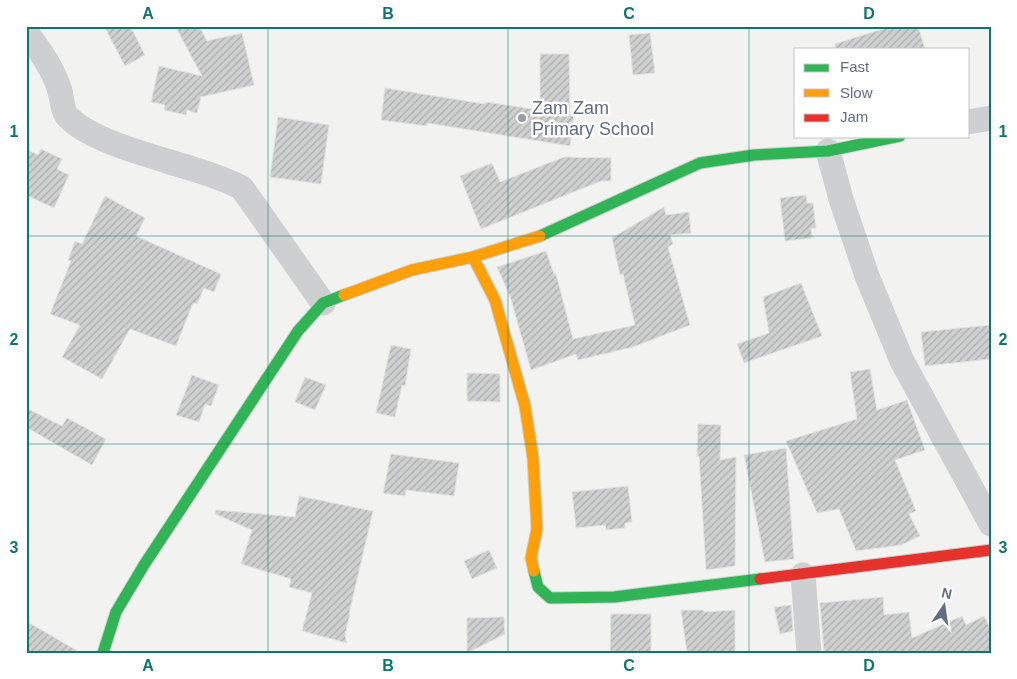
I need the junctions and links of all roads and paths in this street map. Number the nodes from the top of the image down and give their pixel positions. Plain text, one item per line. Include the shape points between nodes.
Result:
1 (26, 32) edge
2 (991, 118) edge
3 (970, 122) edge
4 (890, 138) edge
5 (828, 151) junction
6 (473, 257) junction
7 (323, 303) junction
8 (991, 524) edge
9 (991, 550) edge
10 (803, 575) junction
11 (103, 653) edge
12 (809, 653) edge

1 - 7 street via 54,70 65,114 78,125 115,143 222,177 242,188
2 - 3 street
4 - 5 street
5 - 6 street via 754,155 700,163 549,233
5 - 8 street via 864,267 902,362
6 - 7 street via 412,270
6 - 10 street via 495,300 525,406 533,458 537,529 531,558 538,586 550,598 614,597
7 - 11 street via 298,331 144,565 116,612
9 - 10 street
10 - 12 street

